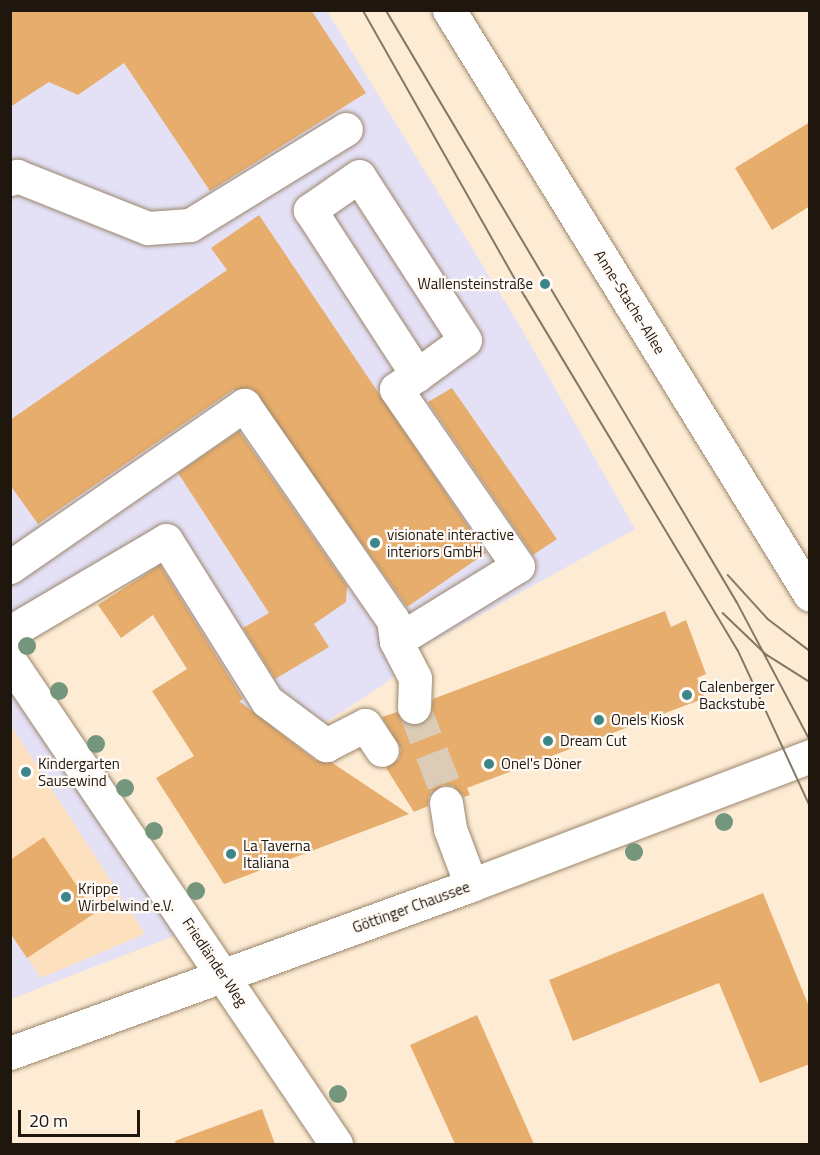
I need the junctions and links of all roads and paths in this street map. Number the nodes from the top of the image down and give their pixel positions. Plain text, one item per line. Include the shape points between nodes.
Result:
1 (449, 10) edge
2 (346, 129) dead end
3 (10, 179) edge
4 (417, 375) junction
5 (10, 567) edge
6 (810, 595) edge
7 (10, 632) edge
8 (396, 642) junction
9 (10, 661) edge
10 (414, 707) tunnel mouth
11 (382, 750) dead end
12 (810, 756) edge
13 (446, 803) tunnel mouth
14 (471, 885) junction
15 (223, 974) junction
16 (10, 1053) edge
17 (336, 1144) edge

1 - 6 street, Anne-Stache-Allee
2 - 3 street via 190,225 148,228 16,176
4 - 4 street via 310,210 359,176 465,340
4 - 8 street via 396,388 518,566
5 - 8 street via 244,405 393,620
7 - 11 street via 166,540 267,701 326,745 365,725
8 - 10 street via 415,678
9 - 15 street, Friedländer Weg
12 - 14 street, Göttinger Chaussee
13 - 14 street via 450,829
14 - 15 street, Göttinger Chaussee
15 - 16 street, Göttinger Chaussee
15 - 17 street, Friedländer Weg

